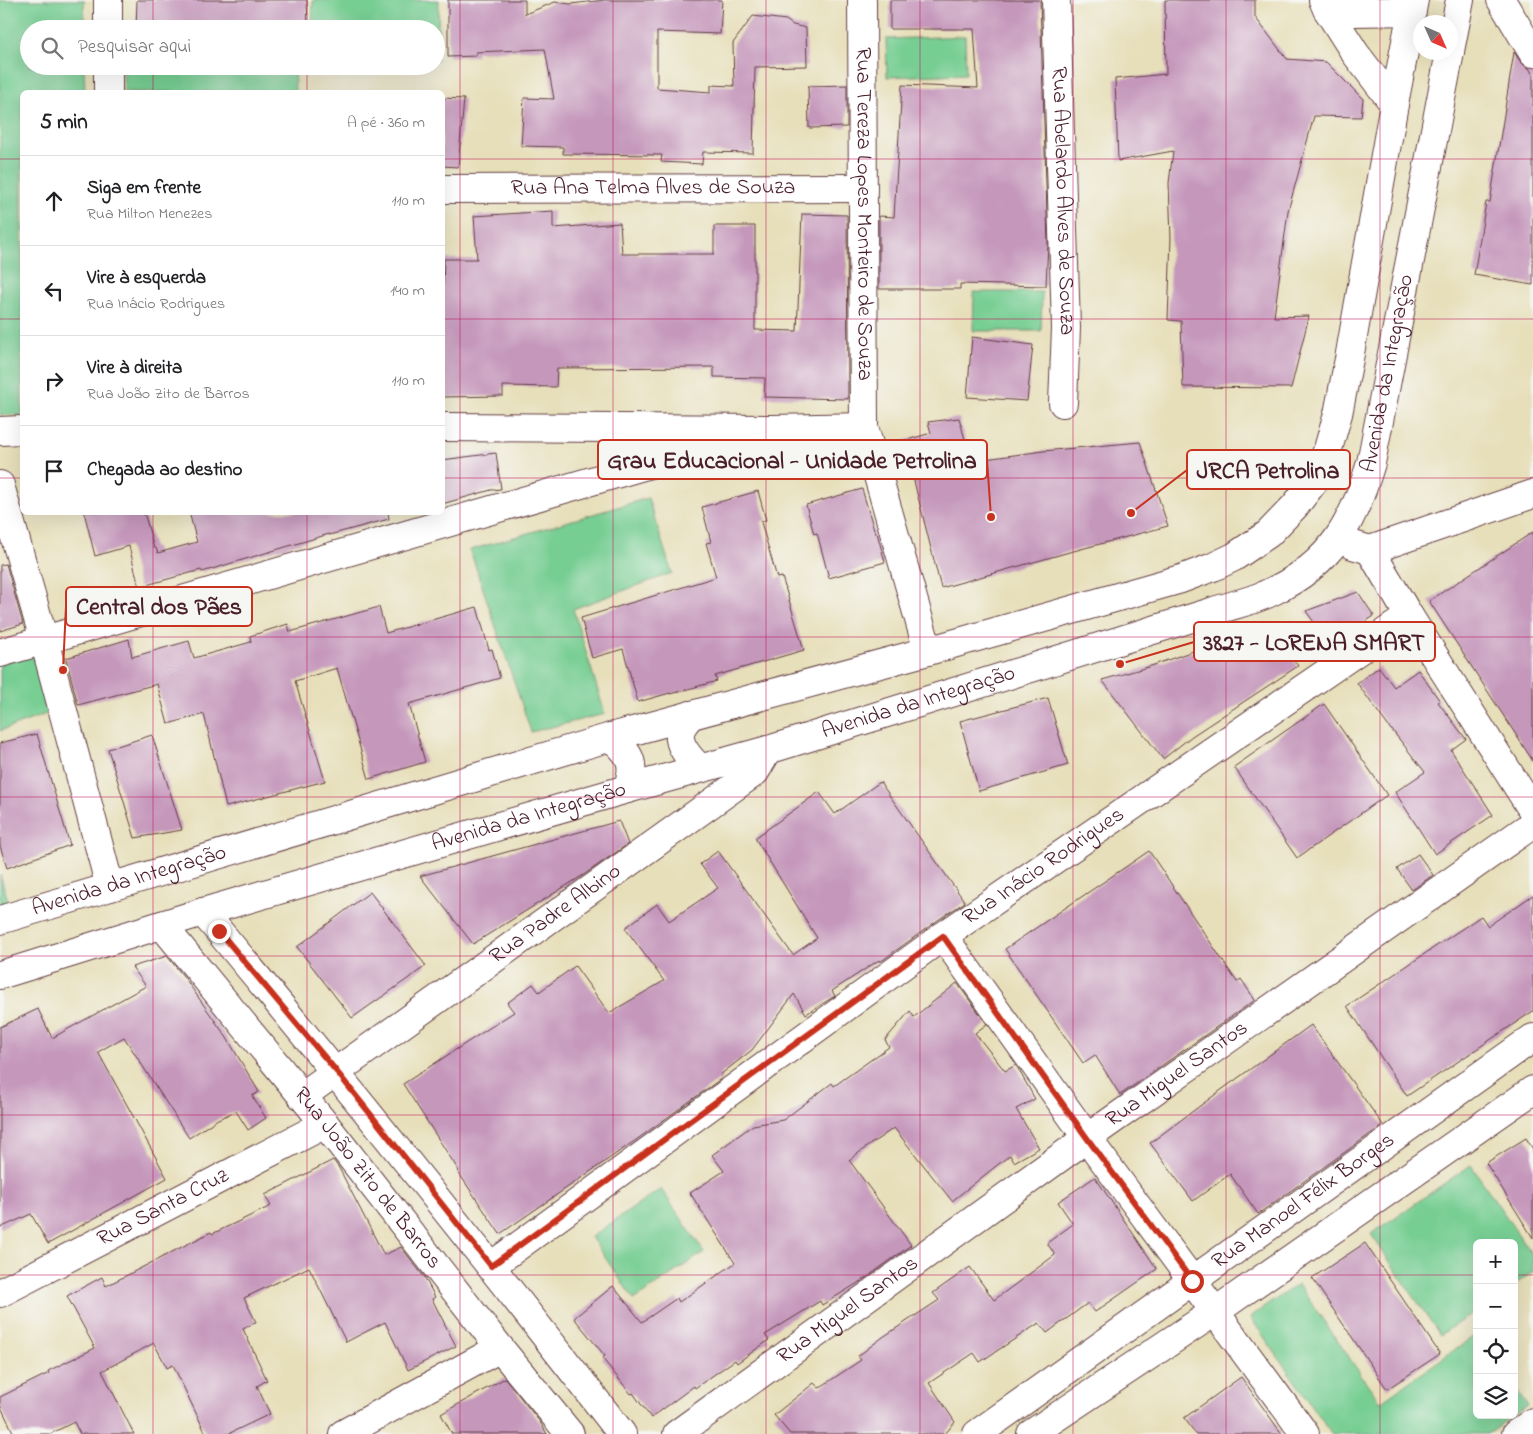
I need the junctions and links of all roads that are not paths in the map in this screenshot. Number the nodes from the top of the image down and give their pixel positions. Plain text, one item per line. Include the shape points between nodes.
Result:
1 (108, 0) edge
2 (862, 0) edge
3 (1056, 0) edge
4 (1460, 0) edge
5 (1501, 0) edge
6 (1325, 5) edge
7 (1413, 5) edge
8 (1457, 15) edge
9 (108, 20) edge
10 (1533, 53) edge
11 (1448, 60) edge
12 (108, 75) edge
13 (108, 90) edge
14 (1394, 104) junction
15 (863, 188) junction
16 (445, 189) edge
17 (1063, 403) dead end
18 (445, 427) edge
19 (864, 427) junction
20 (773, 429) junction
21 (20, 430) edge
22 (0, 431) edge
23 (0, 486) edge
24 (1533, 494) edge
25 (1337, 540) junction
26 (1370, 550) junction
27 (1409, 616) junction
28 (44, 640) junction
29 (928, 651) junction
30 (0, 653) edge
31 (690, 715) junction
32 (611, 737) junction
33 (768, 750) junction
34 (700, 768) junction
35 (627, 789) junction
36 (1533, 811) edge
37 (1533, 824) edge
38 (110, 886) junction
39 (203, 912) junction
40 (0, 920) edge
41 (162, 925) junction
42 (943, 936) junction
43 (0, 975) edge
44 (1533, 1038) edge
45 (337, 1072) junction
46 (1533, 1090) edge
47 (302, 1096) junction
48 (325, 1124) junction
49 (1087, 1138) junction
50 (491, 1266) junction
51 (1192, 1281) junction
52 (0, 1292) edge
53 (1216, 1311) junction
54 (500, 1348) junction
55 (1533, 1422) edge
56 (343, 1434) edge
57 (570, 1434) edge
58 (622, 1434) edge
59 (678, 1434) edge
60 (977, 1434) edge
61 (1031, 1434) edge
62 (1305, 1434) edge
63 (1516, 1434) edge

1 - 9 street
2 - 15 street, Rua Tereza Lopes Monteiro de Souza
3 - 17 street, Rua Abelardo Alves de Souza via 1066,328
4 - 8 street, Avenida da Integração
5 - 10 street
6 - 7 street via 1353,12
6 - 14 street via 1355,53
7 - 14 street, Avenida da Integração
11 - 25 street, Avenida da Integração via 1370,463 1353,512
12 - 13 street
14 - 29 street, Avenida da Integração via 1338,414 1328,449 1314,480 1295,506 1268,534 1213,567
15 - 16 street, Rua Ana Telma Alves de Souza
15 - 19 street, Rua Tereza Lopes Monteiro de Souza
18 - 20 street
19 - 20 street
19 - 29 street, Rua Tereza Lopes Monteiro de Souza
20 - 28 street
21 - 22 street
23 - 28 street
24 - 26 street
25 - 26 street
25 - 33 street, Avenida da Integração via 1300,577 1271,592
26 - 27 street
27 - 36 street
27 - 42 street, Rua Inácio Rodrigues
28 - 30 street
28 - 38 street
29 - 31 street, Avenida da Integração
31 - 32 street, Avenida da Integração
31 - 34 street via 680,734 682,745
32 - 35 street via 626,750 632,766
32 - 38 street, Avenida da Integração
33 - 34 street, Avenida da Integração
33 - 45 street, Rua Padre Albino via 755,772
34 - 35 street, Avenida da Integração
35 - 39 street, Avenida da Integração
37 - 49 street, Rua Miguel Santos
38 - 40 street, Avenida da Integração
39 - 41 street, Avenida da Integração
39 - 45 street, Rua João Zito de Barros
41 - 43 street, Avenida da Integração
41 - 47 street, Rua João Zito de Barros
42 - 49 street
42 - 50 street, Rua Inácio Rodrigues
44 - 51 street, Rua Manoel Félix Borges
45 - 47 street, Rua Padre Albino
45 - 50 street, Rua João Zito de Barros
46 - 53 street, Rua Manoel Félix Borges
47 - 48 street, Rua João Zito de Barros
48 - 52 street, Rua Santa Cruz
48 - 54 street, Rua João Zito de Barros
49 - 51 street
49 - 59 street, Rua Miguel Santos
50 - 58 street, Rua João Zito de Barros
51 - 53 street
51 - 60 street, Rua Manoel Félix Borges
53 - 61 street, Rua Manoel Félix Borges
53 - 62 street
54 - 56 street
54 - 57 street, Rua João Zito de Barros
55 - 63 street

